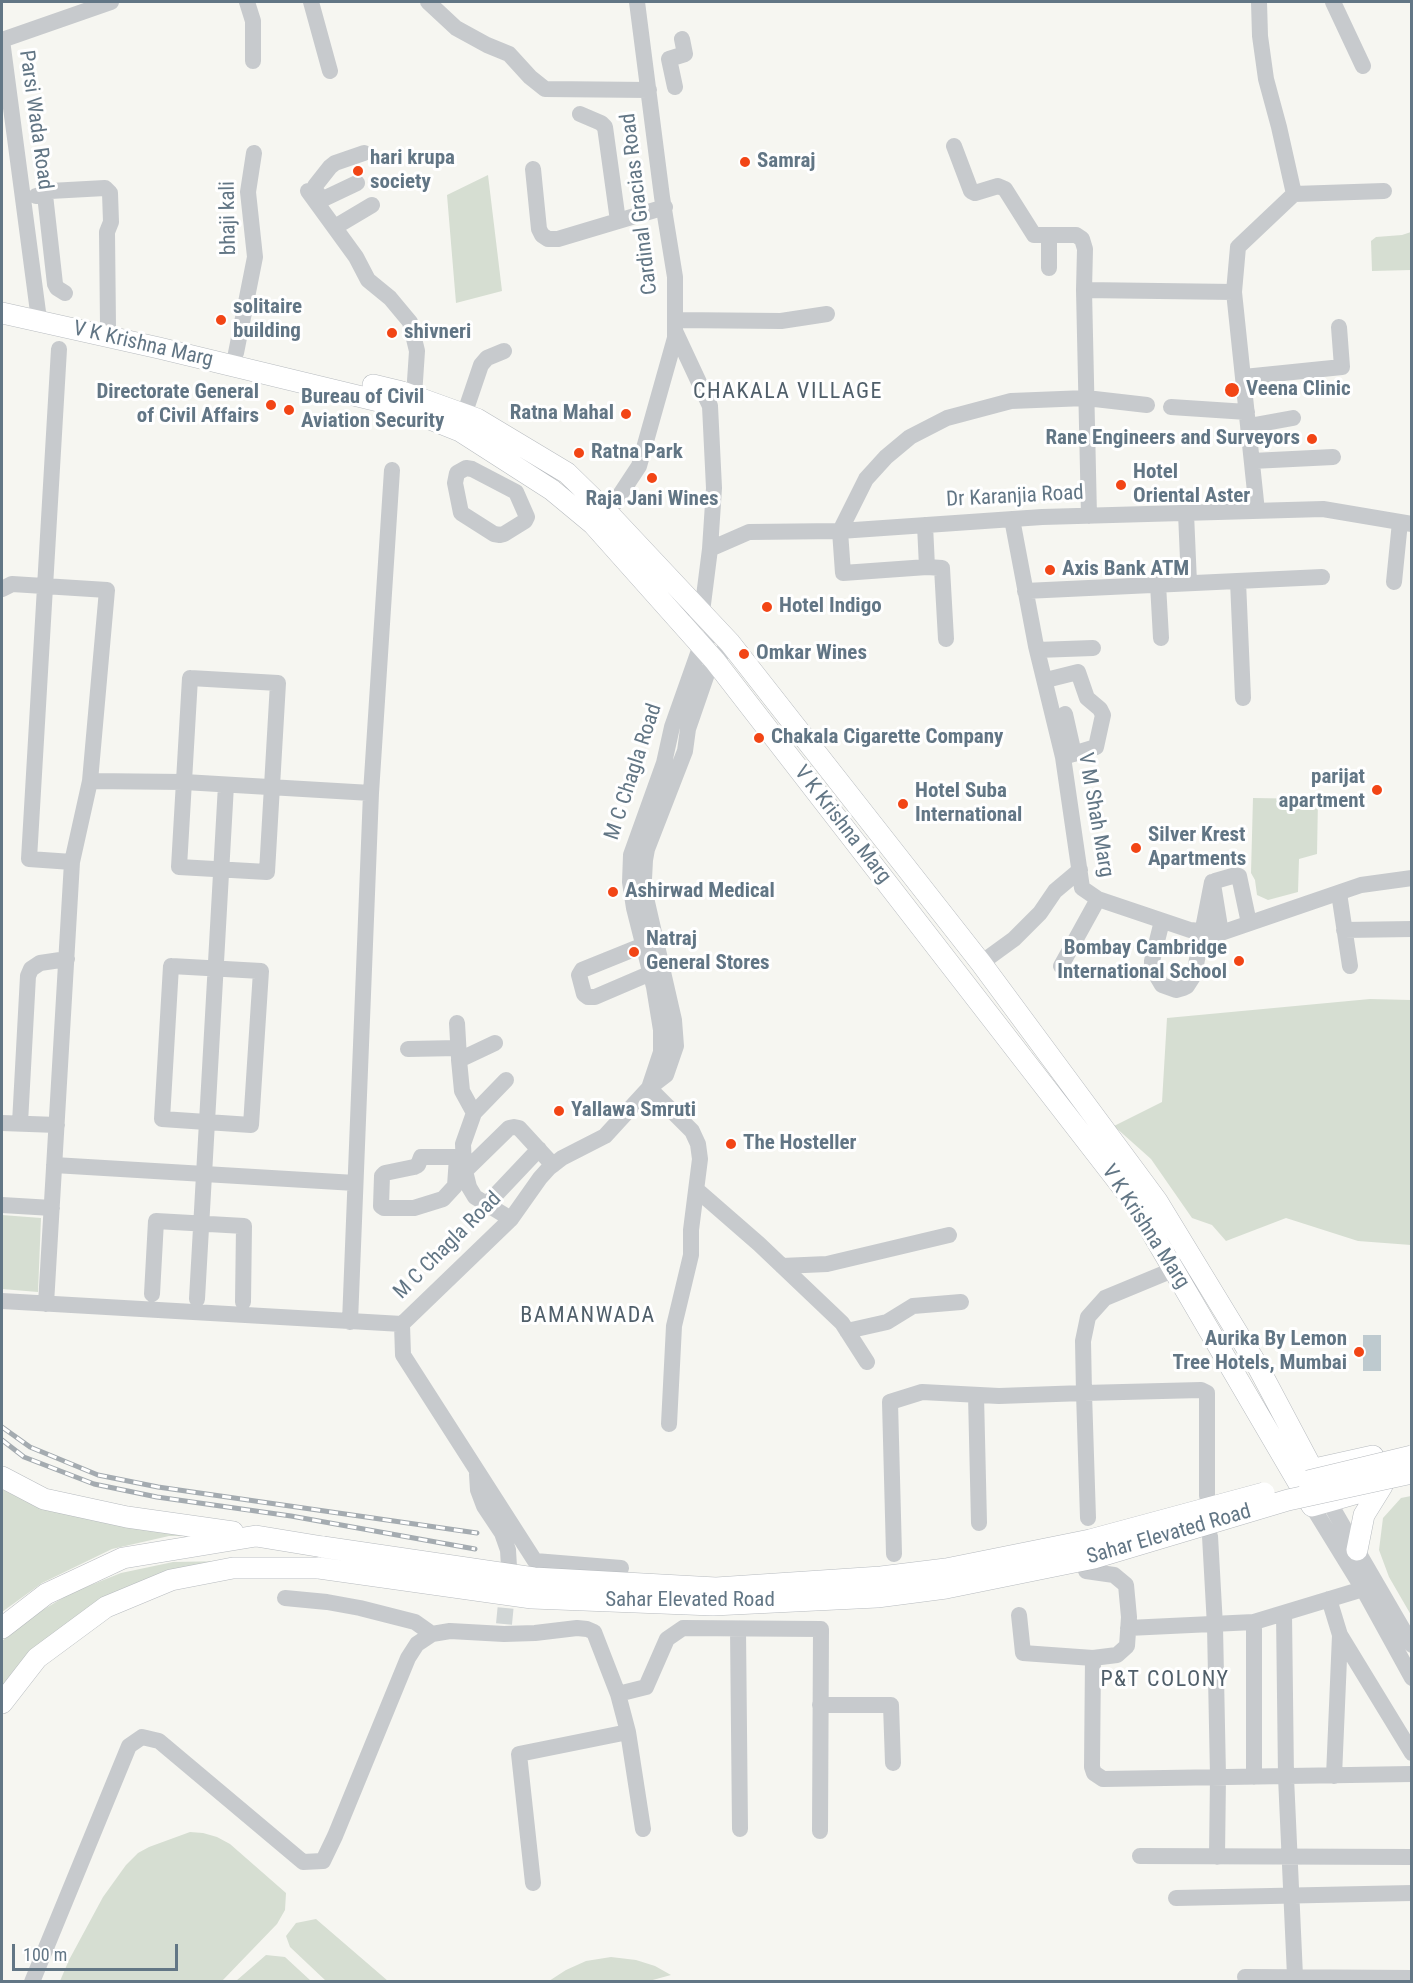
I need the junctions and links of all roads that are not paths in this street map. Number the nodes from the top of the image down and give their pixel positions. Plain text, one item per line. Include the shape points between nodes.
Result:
1 (111, 2) edge
2 (247, 2) edge
3 (310, 2) edge
4 (428, 2) edge
5 (637, 2) edge
6 (1259, 2) edge
7 (1336, 2) edge
8 (682, 39) dead end
9 (669, 59) junction
10 (253, 61) dead end
11 (646, 65) junction
12 (1363, 66) dead end
13 (330, 71) dead end
14 (675, 87) dead end
15 (649, 90) junction
16 (580, 114) dead end
17 (954, 146) dead end
18 (254, 153) dead end
19 (364, 153) dead end
20 (533, 170) dead end
21 (357, 183) dead end
22 (1384, 191) dead end
23 (1294, 194) junction
24 (45, 195) junction
25 (315, 196) junction
26 (23, 197) junction
27 (372, 206) dead end
28 (665, 207) junction
29 (618, 220) junction
30 (335, 227) junction
31 (1049, 235) junction
32 (1049, 268) dead end
33 (1084, 290) junction
34 (1234, 292) junction
35 (65, 293) dead end
36 (2, 303) edge
37 (2, 313) edge
38 (827, 314) dead end
39 (37, 316) junction
40 (675, 325) junction
41 (108, 326) junction
42 (1339, 327) dead end
43 (59, 349) dead end
44 (504, 351) dead end
45 (236, 353) junction
46 (1244, 377) junction
47 (414, 396) junction
48 (1086, 398) junction
49 (1147, 405) dead end
50 (1171, 407) dead end
51 (464, 415) junction
52 (1293, 418) dead end
53 (1248, 419) junction
54 (489, 449) junction
55 (1333, 457) dead end
56 (1252, 461) junction
57 (512, 464) junction
58 (392, 470) dead end
59 (477, 471) junction
60 (500, 483) junction
61 (1257, 511) junction
62 (1186, 513) junction
63 (1089, 516) junction
64 (600, 518) junction
65 (1012, 519) junction
66 (1406, 523) edge
67 (924, 525) junction
68 (840, 531) junction
69 (710, 549) junction
70 (927, 567) junction
71 (1322, 577) dead end
72 (1238, 581) junction
73 (1394, 582) dead end
74 (1189, 583) junction
75 (1158, 584) junction
76 (45, 586) junction
77 (2, 589) edge
78 (1025, 591) junction
79 (702, 612) junction
80 (724, 636) junction
81 (1161, 638) dead end
82 (946, 639) dead end
83 (701, 646) junction
84 (1093, 648) dead end
85 (1037, 650) junction
86 (1051, 679) junction
87 (1243, 698) dead end
88 (1069, 756) junction
89 (90, 781) junction
90 (184, 782) junction
91 (226, 785) junction
92 (272, 788) junction
93 (371, 794) junction
94 (72, 862) junction
95 (221, 869) junction
96 (1080, 870) junction
97 (637, 871) junction
98 (1412, 878) edge
99 (1212, 882) dead end
100 (1339, 893) junction
101 (1098, 899) junction
102 (1248, 917) junction
103 (1162, 921) junction
104 (1219, 925) junction
105 (1412, 929) edge
106 (1344, 930) junction
107 (1202, 933) junction
108 (67, 959) junction
109 (649, 960) junction
110 (981, 963) junction
111 (1061, 966) dead end
112 (1350, 966) dead end
113 (216, 969) junction
114 (457, 1023) dead end
115 (495, 1043) dead end
116 (408, 1049) dead end
117 (458, 1054) junction
118 (506, 1080) dead end
119 (649, 1088) junction
120 (474, 1113) junction
121 (206, 1122) junction
122 (2, 1123) edge
123 (20, 1124) junction
124 (57, 1125) junction
125 (539, 1149) junction
126 (462, 1162) junction
127 (54, 1165) junction
128 (553, 1165) junction
129 (203, 1173) junction
130 (355, 1183) junction
131 (696, 1190) junction
132 (1146, 1203) junction
133 (488, 1204) junction
134 (2, 1205) edge
135 (52, 1208) junction
136 (511, 1219) junction
137 (200, 1223) junction
138 (949, 1235) dead end
139 (782, 1266) junction
140 (1174, 1269) junction
141 (152, 1294) dead end
142 (197, 1299) dead end
143 (2, 1301) edge
144 (243, 1302) dead end
145 (961, 1302) dead end
146 (46, 1304) junction
147 (350, 1322) junction
148 (402, 1324) junction
149 (847, 1331) junction
150 (867, 1362) dead end
151 (1084, 1393) junction
152 (976, 1395) junction
153 (669, 1424) dead end
154 (1300, 1446) junction
155 (1412, 1448) edge
156 (1412, 1456) edge
157 (1348, 1461) junction
158 (477, 1470) junction
159 (1303, 1471) junction
160 (1412, 1473) edge
161 (2, 1477) edge
162 (1412, 1480) edge
163 (1382, 1486) junction
164 (1207, 1496) dead end
165 (1321, 1504) junction
166 (1088, 1518) dead end
167 (979, 1524) dead end
168 (256, 1536) junction
169 (1210, 1536) dead end
170 (1357, 1550) junction
171 (894, 1554) dead end
172 (509, 1567) tunnel mouth
173 (621, 1569) dead end
174 (1086, 1571) dead end
175 (1363, 1589) junction
176 (285, 1598) dead end
177 (1329, 1599) junction
178 (1284, 1613) junction
179 (1019, 1615) dead end
180 (1254, 1623) junction
181 (1215, 1626) junction
182 (1128, 1628) junction
183 (2, 1629) edge
184 (738, 1629) junction
185 (432, 1634) junction
186 (1340, 1635) junction
187 (1412, 1645) edge
188 (1094, 1658) junction
189 (1412, 1678) edge
190 (618, 1694) junction
191 (2, 1703) edge
192 (820, 1705) junction
193 (628, 1732) junction
194 (1412, 1753) edge
195 (893, 1763) dead end
196 (1412, 1774) edge
197 (1218, 1776) junction
198 (1334, 1776) junction
199 (1254, 1777) junction
200 (1286, 1777) junction
201 (643, 1829) dead end
202 (740, 1829) dead end
203 (820, 1831) dead end
204 (1140, 1856) dead end
205 (1217, 1857) junction
206 (1412, 1857) edge
207 (1289, 1858) junction
208 (533, 1883) dead end
209 (1412, 1893) edge
210 (1291, 1897) junction
211 (1176, 1898) dead end
212 (1295, 1976) junction
213 (1245, 1977) dead end
214 (1412, 1978) edge
215 (32, 1982) edge

1 - 26 street, Parsi Wada Road via 2,40
2 - 10 street via 253,21
3 - 13 street
4 - 15 street via 456,28 509,54 545,88
5 - 11 street, Cardinal Gracias Road
6 - 23 street via 1266,79
7 - 12 street
8 - 9 street via 684,55
9 - 11 street
9 - 14 street
11 - 15 street, Cardinal Gracias Road
15 - 28 street, Cardinal Gracias Road
16 - 29 street via 605,127
17 - 31 street via 971,191 998,186 1005,189 1034,235
18 - 45 street, bhaji kali via 248,192 255,257
19 - 25 street via 331,165 315,186
20 - 29 street via 539,229 548,239
21 - 25 street
22 - 23 street
23 - 34 street via 1238,247
24 - 26 street
24 - 35 street via 55,284
24 - 41 street via 50,191 105,188 110,193
25 - 30 street
26 - 39 street, Parsi Wada Road
27 - 30 street
28 - 29 street
28 - 40 street, Cardinal Gracias Road via 675,277
30 - 47 street via 368,280 410,322 417,351
31 - 32 street
31 - 33 street via 1082,239
33 - 34 street
33 - 48 street
34 - 46 street
36 - 39 main road, V K Krishna Marg
37 - 39 main road, V K Krishna Marg
38 - 40 street via 781,321
39 - 41 main road, V K Krishna Marg
39 - 54 main road, V K Krishna Marg via 395,405 460,431
40 - 64 street, Cardinal Gracias Road via 675,338 639,466
40 - 69 street via 710,406 714,488
41 - 45 main road, V K Krishna Marg
42 - 46 street via 1342,367
43 - 76 street
44 - 51 street via 481,364
45 - 47 main road, V K Krishna Marg
46 - 53 street
47 - 51 main road, V K Krishna Marg
48 - 49 street
48 - 63 street
48 - 68 street via 1011,401 947,418 910,437 866,479
50 - 53 street
51 - 64 main road, V K Krishna Marg via 567,473
52 - 53 street
53 - 56 street
54 - 57 main road, V K Krishna Marg
54 - 59 street
55 - 56 street
56 - 61 street
57 - 60 street
57 - 64 main road, V K Krishna Marg
58 - 93 street
59 - 60 street
59 - 60 street via 466,468 457,472 454,483 459,509 500,535 527,518 516,492
61 - 62 street, Dr Karanjia Road
61 - 66 street, Dr Karanjia Road via 1323,508
62 - 63 street, Dr Karanjia Road
62 - 74 street
63 - 65 street, Dr Karanjia Road
64 - 79 main road, V K Krishna Marg
64 - 83 main road, V K Krishna Marg
65 - 67 street, Dr Karanjia Road
65 - 78 street, V M Shah Marg
66 - 73 street
67 - 68 street, Dr Karanjia Road
67 - 70 street
68 - 69 street, Dr Karanjia Road via 749,532
68 - 70 street via 843,573
69 - 79 street
70 - 82 street via 942,568
71 - 72 street
72 - 74 street
72 - 87 street
74 - 75 street
75 - 78 street
75 - 81 street
76 - 77 street via 12,584
76 - 89 street via 107,590
76 - 94 street via 29,859
78 - 85 street, V M Shah Marg
79 - 80 main road, V K Krishna Marg
79 - 83 street
80 - 83 street
80 - 110 main road, V K Krishna Marg
83 - 97 street, M C Chagla Road via 708,671 681,761 644,838 631,855
83 - 132 main road, V K Krishna Marg
84 - 85 street
85 - 86 street, V M Shah Marg
86 - 88 street, V M Shah Marg
86 - 88 street via 1078,672 1087,698 1103,715 1096,747
88 - 96 street, V M Shah Marg
89 - 90 street
89 - 94 street
90 - 91 street
90 - 92 street via 190,678 278,683
90 - 95 street via 179,867
91 - 92 street
91 - 95 street
92 - 93 street
92 - 95 street via 267,872
93 - 130 street
94 - 108 street
95 - 113 street
96 - 101 street, V M Shah Marg via 1082,888
96 - 110 street via 1055,891 1014,939
97 - 109 street via 647,902
97 - 109 street, M C Chagla Road via 632,894
98 - 100 street, V M Shah Marg via 1361,885
99 - 107 street
100 - 102 street, V M Shah Marg
100 - 106 street
101 - 103 street, V M Shah Marg
101 - 111 street
102 - 104 street, V M Shah Marg
102 - 104 street via 1239,876 1215,880
103 - 107 street, V M Shah Marg
103 - 107 street via 1152,964 1160,983 1167,988 1183,988 1193,977
104 - 107 street, V M Shah Marg
105 - 106 street
106 - 112 street
108 - 123 street via 40,963 28,976
108 - 124 street
109 - 119 street, M C Chagla Road via 662,1043
110 - 132 main road, V K Krishna Marg
113 - 121 street
113 - 121 street via 171,966 164,1072 162,1119
113 - 121 street via 261,971 251,1125
114 - 117 street
115 - 117 street
116 - 117 street
117 - 120 street via 462,1091
118 - 120 street
119 - 128 street, M C Chagla Road via 604,1136
119 - 131 street via 692,1131 698,1144
120 - 126 street via 463,1144
121 - 129 street
122 - 123 street
123 - 124 street
124 - 127 street
125 - 126 street via 514,1127
125 - 128 street
125 - 133 street
126 - 126 street via 455,1186 443,1199 414,1208 381,1206 385,1173 414,1167 421,1157
126 - 133 street via 475,1197
127 - 129 street
127 - 135 street
128 - 136 street, M C Chagla Road
129 - 130 street
129 - 137 street
130 - 147 street
131 - 139 street
131 - 153 street via 691,1256 674,1326
132 - 140 main road, V K Krishna Marg
132 - 154 main road, V K Krishna Marg via 1257,1365
133 - 136 street
134 - 135 street
135 - 146 street
136 - 148 street, M C Chagla Road
137 - 141 street via 156,1221
137 - 142 street
137 - 144 street via 244,1226
138 - 139 street via 827,1264
139 - 149 street
140 - 151 street via 1105,1298 1088,1317 1083,1341
140 - 159 main road, V K Krishna Marg
143 - 146 street, M C Chagla Road
145 - 149 street via 913,1306 887,1322
146 - 147 street, M C Chagla Road
147 - 148 street, M C Chagla Road
148 - 158 street via 403,1355
149 - 150 street
151 - 152 street
151 - 164 street via 1207,1393
151 - 166 street
152 - 167 street
152 - 171 street via 922,1392 890,1402
154 - 157 main road via 1324,1458
154 - 159 main road, V K Krishna Marg
155 - 157 main road
156 - 168 main road, Sahar Elevated Road, bridge via 1086,1541 946,1569 880,1577 716,1588 534,1578
157 - 159 main road
158 - 172 street via 478,1490 502,1533
158 - 173 street via 535,1561
159 - 165 main road, V K Krishna Marg
160 - 191 main road, Sahar Elevated Road, bridge via 1288,1500 1094,1558 946,1588 877,1597 713,1605 532,1598 319,1568 233,1568 171,1580 106,1607 38,1658
161 - 168 main road, Sahar Elevated Road via 44,1499 127,1517
162 - 163 main road
163 - 165 main road
163 - 170 main road via 1364,1515
165 - 170 street, V K Krishna Marg
165 - 175 street, V K Krishna Marg
168 - 183 main road via 123,1558 46,1594
169 - 181 street
170 - 187 street, V K Krishna Marg
174 - 182 street via 1114,1575 1126,1585
175 - 177 street
175 - 189 street, V K Krishna Marg
176 - 185 street via 360,1608 415,1622
177 - 178 street
177 - 186 street
178 - 180 street
178 - 200 street
179 - 188 street via 1023,1653
180 - 181 street
180 - 199 street
181 - 182 street
181 - 197 street
182 - 188 street via 1127,1646 1117,1655
184 - 190 street via 682,1628 674,1632 646,1687
184 - 192 street via 821,1629
184 - 202 street
185 - 190 street via 587,1629 594,1632
185 - 215 street via 417,1644 408,1658 323,1861 303,1862 159,1741 142,1737 129,1746
186 - 194 street
186 - 198 street
188 - 197 street via 1094,1773 1103,1779
190 - 193 street
192 - 195 street via 891,1706
192 - 203 street
193 - 201 street
193 - 208 street via 519,1755
196 - 198 street
197 - 199 street
197 - 205 street
198 - 200 street
199 - 200 street
200 - 207 street
204 - 205 street
205 - 207 street
206 - 207 street
207 - 210 street
209 - 210 street
210 - 211 street
210 - 212 street
212 - 213 street
212 - 214 street

